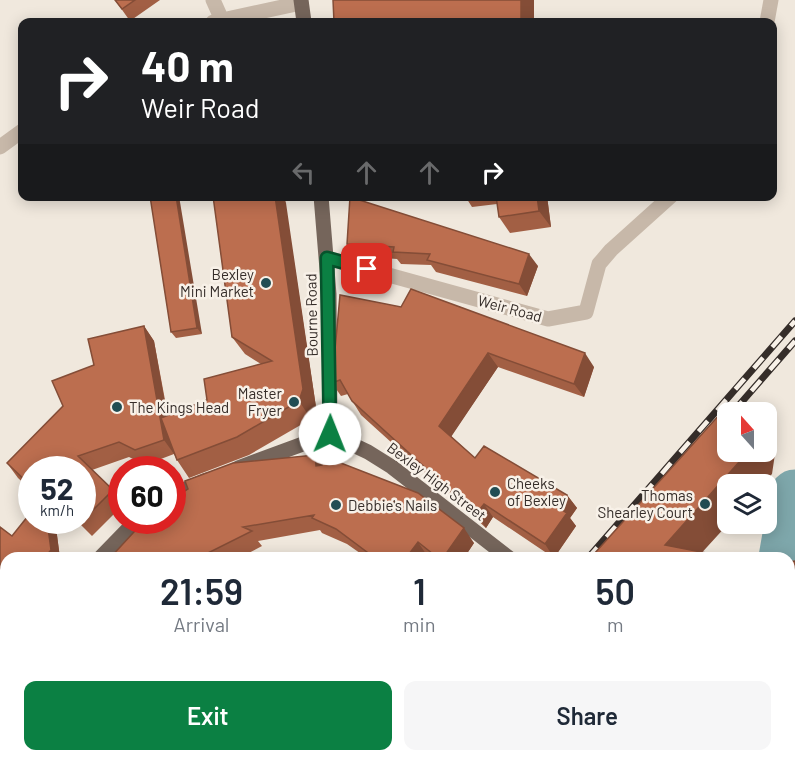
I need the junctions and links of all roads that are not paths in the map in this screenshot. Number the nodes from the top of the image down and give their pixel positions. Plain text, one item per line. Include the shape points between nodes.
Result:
1 (213, 0) edge
2 (771, 0) edge
3 (301, 2) edge
4 (216, 18) edge
5 (230, 18) edge
6 (303, 18) edge
7 (768, 18) edge
8 (18, 135) edge
9 (0, 147) edge
10 (321, 201) edge
11 (665, 201) edge
12 (327, 258) junction
13 (330, 434) junction
14 (186, 490) edge
15 (123, 534) edge
16 (106, 552) edge
17 (500, 552) edge

1 - 4 street
2 - 7 street
3 - 5 street
3 - 6 main road
8 - 9 street
10 - 12 main road, Bourne Road
11 - 12 street, Weir Road via 599,264 586,312 558,317 540,316
12 - 13 main road, Bourne Road
13 - 14 main road
13 - 17 main road, Bexley High Street via 392,467
15 - 16 main road

